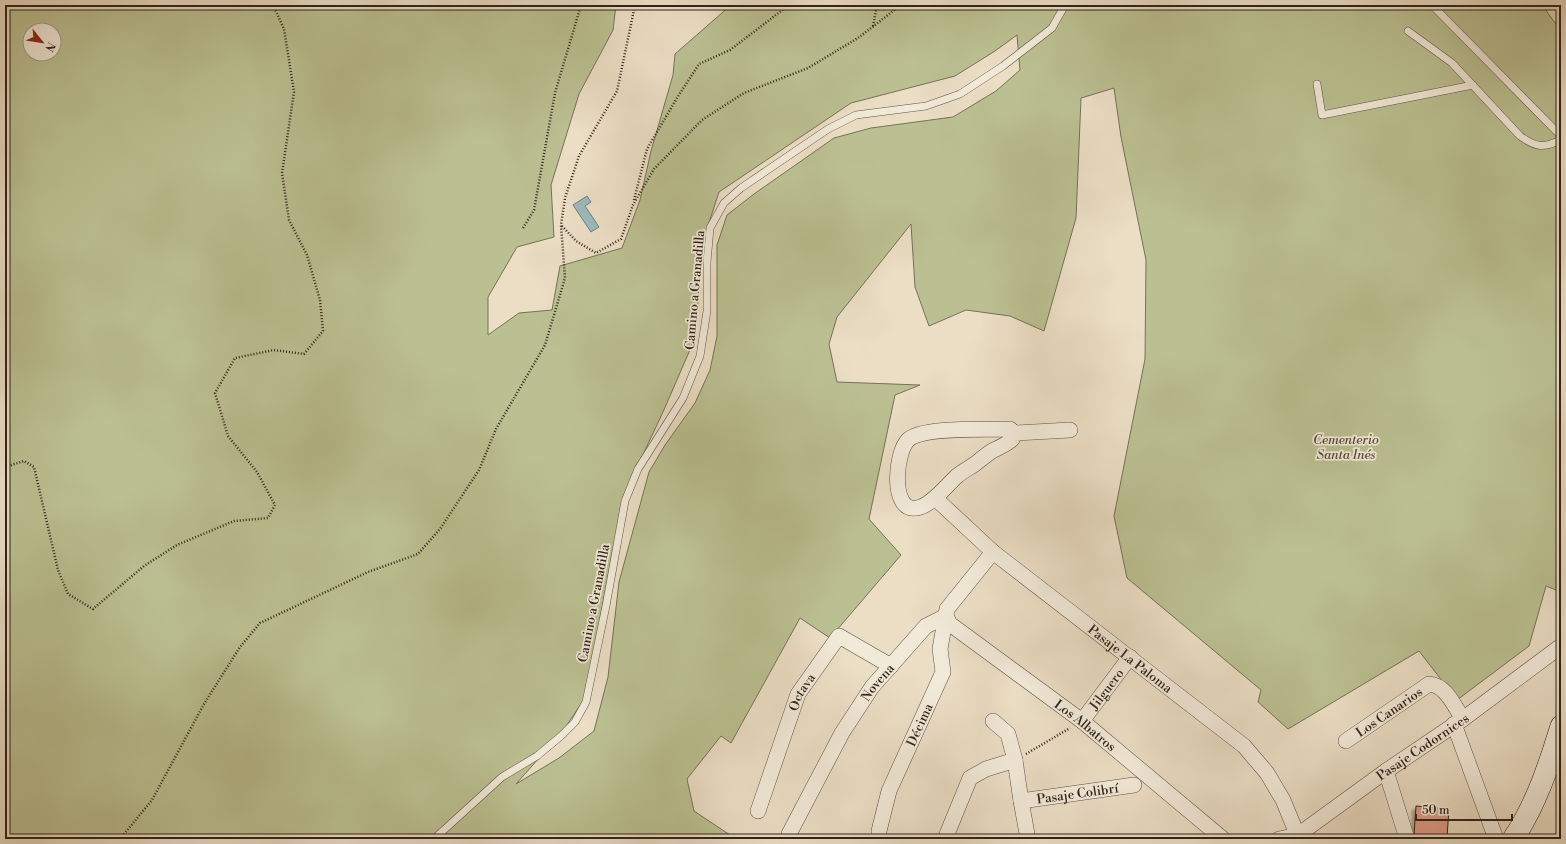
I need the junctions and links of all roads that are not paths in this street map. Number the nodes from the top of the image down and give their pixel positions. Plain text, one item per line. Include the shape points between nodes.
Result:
1 (1064, 5) edge
2 (1432, 5) edge
3 (1408, 31) dead end
4 (1317, 84) dead end
5 (1473, 85) junction
6 (1561, 136) edge
7 (1561, 140) edge
8 (1070, 430) dead end
9 (1014, 433) junction
10 (935, 498) junction
11 (993, 552) junction
12 (946, 616) junction
13 (1561, 646) edge
14 (1130, 657) junction
15 (891, 666) junction
16 (1082, 721) junction
17 (1458, 721) junction
18 (993, 722) dead end
19 (1561, 726) edge
20 (1346, 740) dead end
21 (1015, 760) junction
22 (1386, 771) junction
23 (1134, 785) dead end
24 (1021, 801) junction
25 (758, 811) dead end
26 (879, 831) dead end
27 (789, 834) dead end
28 (1298, 837) edge
29 (434, 839) edge
30 (944, 839) edge
31 (1028, 839) edge
32 (1223, 839) edge
33 (1279, 839) edge
34 (1408, 839) edge
35 (1496, 839) edge
36 (1513, 839) edge

1 - 29 lane, Camino a Granadilla via 1052,28 1003,66 960,94 926,106 856,115 828,129 724,202 710,228 707,311 700,356 683,398 638,469 625,501 586,702 575,722 562,736 537,756 502,777
2 - 6 lane
3 - 5 lane via 1452,63
4 - 5 lane via 1322,114
5 - 7 lane via 1520,136 1531,144 1547,146
8 - 9 street
9 - 10 street via 1012,440 958,475
9 - 10 street via 1010,429 935,431 908,440 899,460 897,480 900,496 906,506 912,509 920,508
10 - 11 street, Pasaje La Paloma
11 - 12 street via 947,609
11 - 14 street, Pasaje La Paloma
12 - 15 street, Novena via 926,626
12 - 16 street, Los Albatros via 950,624
12 - 26 street, Décima via 940,649 943,672 889,791
13 - 17 street, Pasaje Codornices
14 - 16 street, Jilguero
14 - 28 street, Pasaje La Paloma via 1244,746 1267,773 1280,795
15 - 25 street, Octava via 839,636 798,694
15 - 27 street, Novena via 872,687 842,733
16 - 32 street, Los Albatros
17 - 20 street, Los Canarios via 1442,688 1430,684
17 - 22 street, Pasaje Codornices
17 - 35 street, Los Canarios
18 - 21 street via 1008,734
19 - 36 main road via 1534,803
21 - 24 street
21 - 30 street via 986,769 970,778
22 - 28 street, Pasaje Codornices
22 - 34 street
23 - 24 street, Pasaje Colibrí
24 - 31 street
28 - 33 street, Pasaje Codornices

